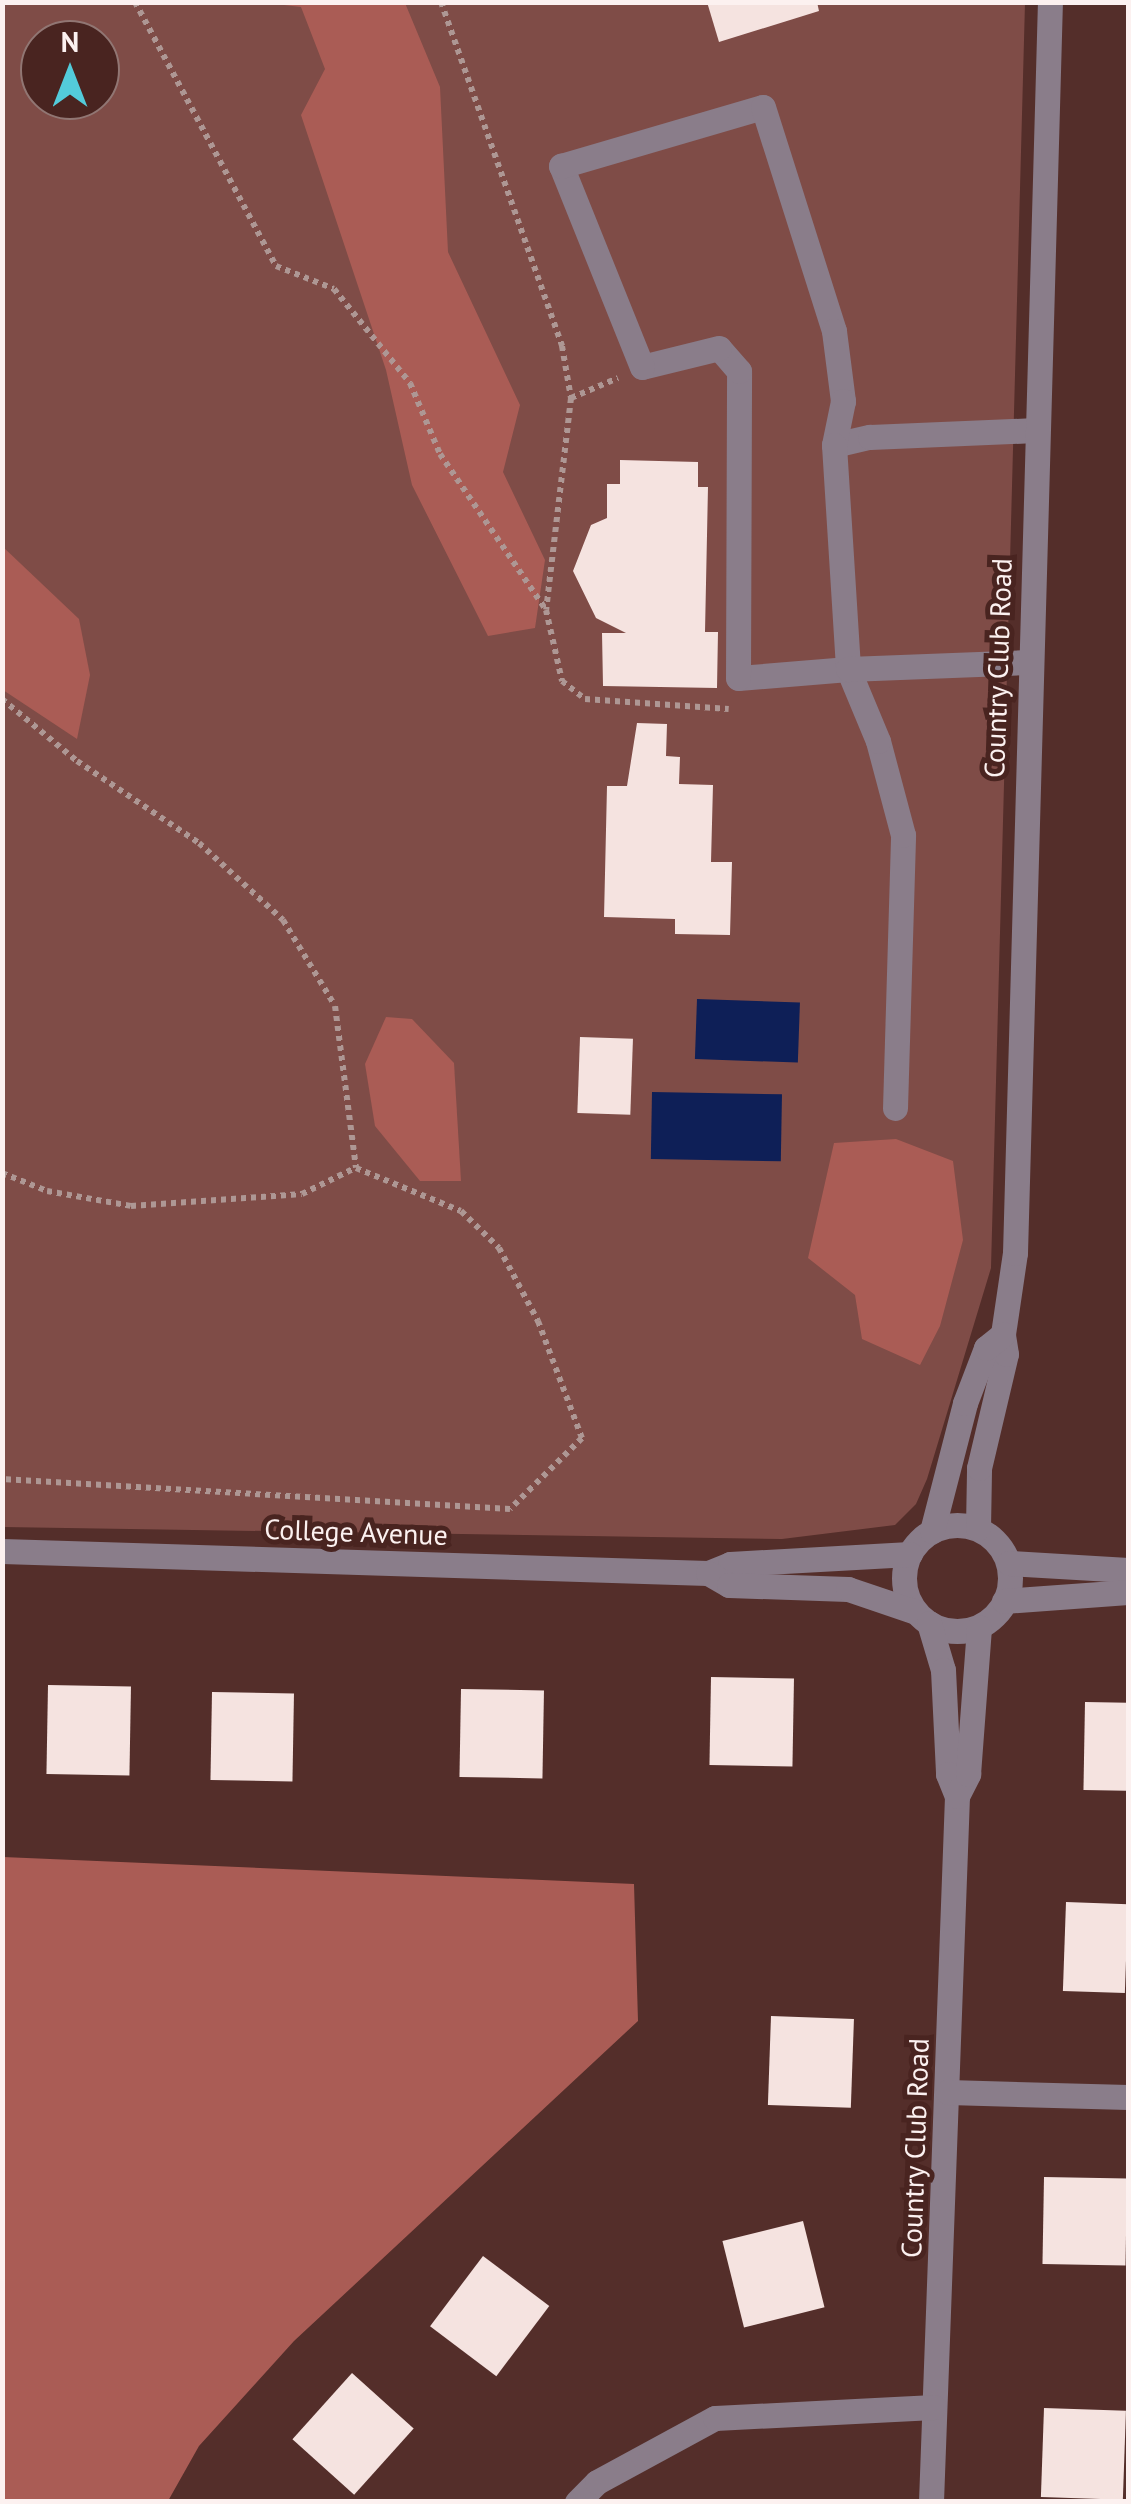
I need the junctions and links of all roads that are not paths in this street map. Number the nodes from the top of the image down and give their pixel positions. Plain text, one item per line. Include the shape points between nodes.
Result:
1 (1050, 2) edge
2 (1035, 430) junction
3 (834, 445) junction
4 (1028, 662) junction
5 (848, 670) junction
6 (895, 1108) dead end
7 (1003, 1334) junction
8 (978, 1528) junction
9 (932, 1531) junction
10 (2, 1551) edge
11 (910, 1554) junction
12 (1008, 1562) junction
13 (1128, 1570) edge
14 (708, 1572) junction
15 (1128, 1592) edge
16 (1004, 1601) junction
17 (921, 1617) junction
18 (979, 1627) junction
19 (956, 1796) junction
20 (948, 2092) junction
21 (1128, 2097) edge
22 (934, 2407) junction
23 (577, 2502) edge
24 (931, 2502) edge

1 - 2 street, Country Club Road
2 - 3 street via 870,436
2 - 4 street, Country Club Road
3 - 5 street
3 - 5 street via 843,401 834,332 762,107 562,166 642,367 719,348 740,371 738,678
4 - 5 street
4 - 7 street, Country Club Road via 1015,1254
5 - 6 street via 878,741 903,835
7 - 8 street, Country Club Road via 1006,1354 979,1468
7 - 9 street, Country Club Road via 986,1348 965,1403
8 - 9 street
8 - 12 street
9 - 11 street
10 - 14 street, College Avenue
11 - 14 street, College Avenue via 730,1564
11 - 17 street via 906,1596
12 - 13 street
12 - 16 street
14 - 17 street, College Avenue via 728,1584 848,1589
15 - 16 street
16 - 18 street
17 - 18 street
17 - 19 street, Country Club Road via 943,1670 948,1774
18 - 19 street, Country Club Road via 968,1774
19 - 20 street, Country Club Road
20 - 21 street
20 - 22 street, Country Club Road
22 - 23 street via 715,2418 597,2482
22 - 24 street, Country Club Road

